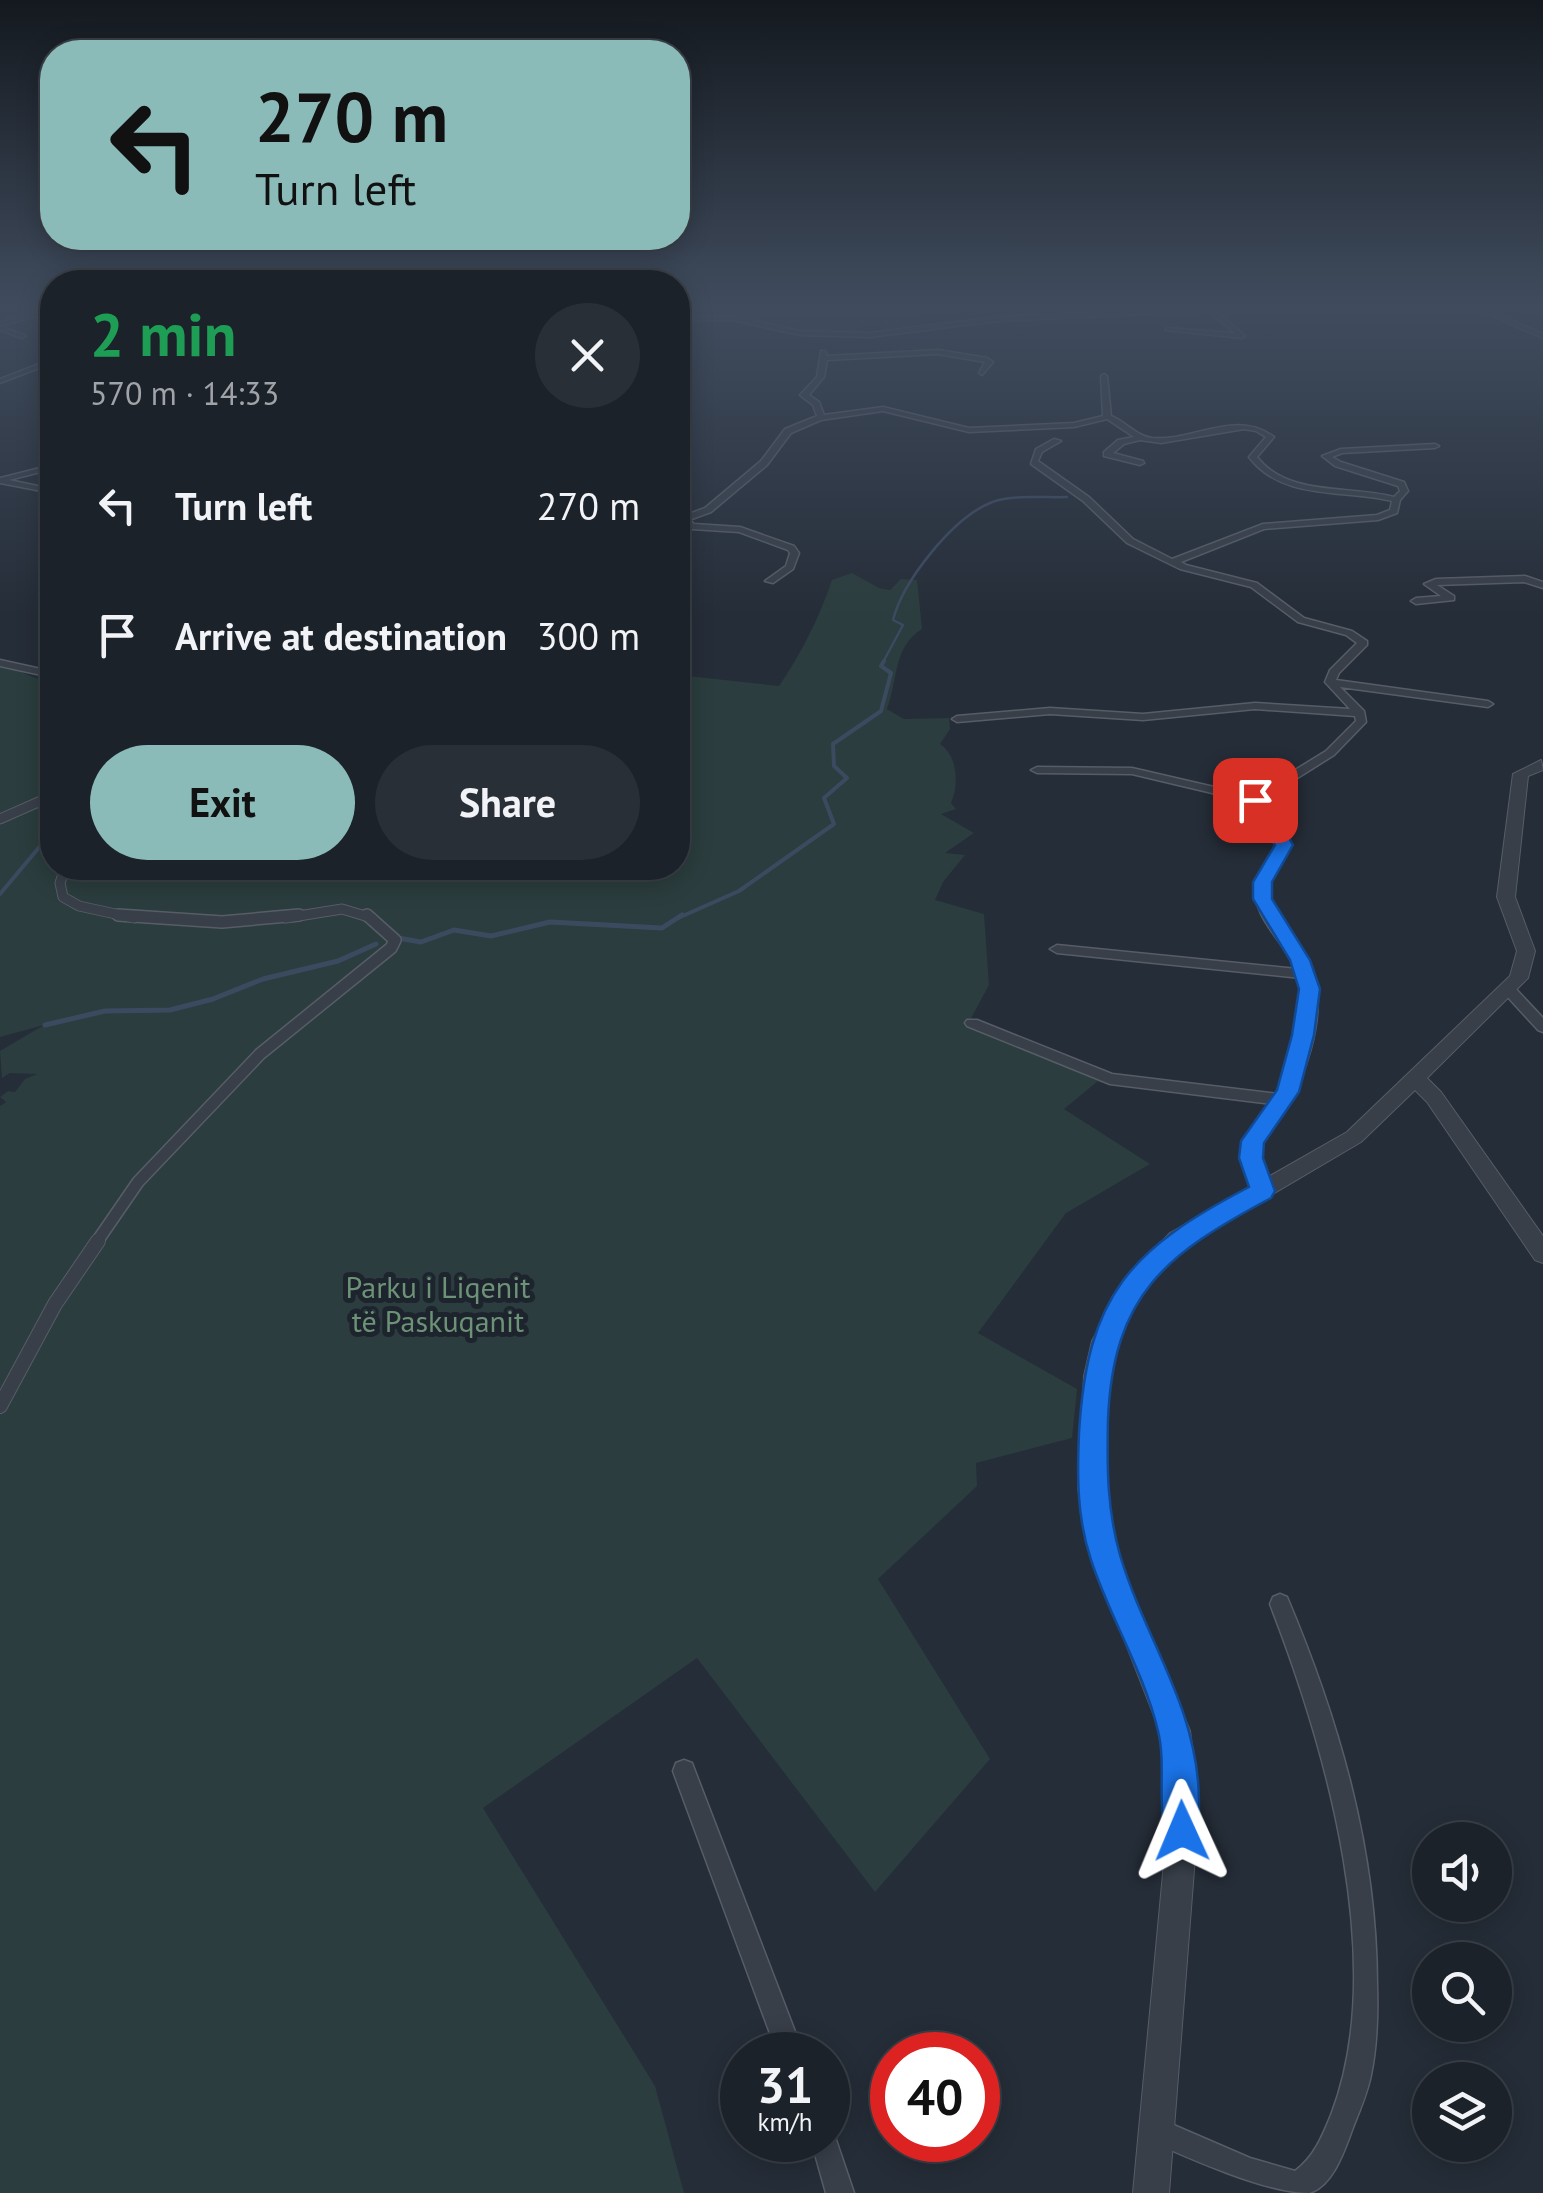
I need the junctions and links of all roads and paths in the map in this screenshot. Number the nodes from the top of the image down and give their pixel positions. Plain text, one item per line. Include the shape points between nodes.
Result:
1 (819, 411) edge
2 (872, 411) edge
3 (890, 411) edge
4 (1107, 411) edge
5 (821, 417) junction
6 (1107, 417) junction
7 (1140, 438) junction
8 (1057, 442) dead end
9 (1435, 446) dead end
10 (1140, 463) dead end
11 (40, 470) edge
12 (0, 481) edge
13 (40, 489) edge
14 (1396, 500) junction
15 (690, 517) edge
16 (690, 525) edge
17 (1175, 564) junction
18 (770, 581) dead end
19 (1543, 585) edge
20 (1416, 600) dead end
21 (0, 663) edge
22 (40, 672) edge
23 (1330, 682) junction
24 (1488, 704) dead end
25 (1360, 713) junction
26 (957, 719) dead end
27 (1543, 768) edge
28 (1037, 770) dead end
29 (1255, 800) junction
30 (40, 801) edge
31 (0, 819) edge
32 (61, 880) edge
33 (1057, 949) dead end
34 (1306, 974) junction
35 (1509, 990) junction
36 (972, 1023) dead end
37 (1543, 1027) edge
38 (1417, 1080) junction
39 (1282, 1100) junction
40 (1263, 1191) junction
41 (1543, 1254) edge
42 (0, 1406) edge
43 (1280, 1604) dead end
44 (684, 1771) dead end
45 (782, 2032) edge
46 (1153, 2130) junction
47 (831, 2162) edge
48 (840, 2193) edge
49 (1150, 2193) edge

1 - 5 street
2 - 5 street
3 - 6 street via 969,430 1068,426
4 - 6 street
5 - 15 street via 788,432 737,487
6 - 7 street
7 - 10 street via 1107,454
7 - 14 street via 1220,428 1264,432 1269,440 1253,457 1267,474 1335,493
8 - 17 street via 1033,457 1038,466 1130,541
9 - 14 street via 1326,456 1400,484 1404,491
11 - 12 street
12 - 13 street
14 - 17 street via 1394,511 1378,517 1263,527 1181,555
16 - 18 street via 740,530 791,548 790,567
17 - 23 street via 1254,585 1301,620 1361,640
19 - 20 street via 1525,579 1436,582 1428,584 1450,598
21 - 22 street
23 - 24 street
23 - 25 street
25 - 26 street via 1255,706 1143,717 1050,711
25 - 29 street via 1361,722 1330,753
27 - 35 street via 1520,795 1506,898 1526,951
28 - 29 street via 1132,771
29 - 34 street via 1284,845 1262,882 1263,899
30 - 31 street
32 - 42 street via 63,898 82,908 200,922 355,910 395,940 260,1054 138,1182 55,1304
33 - 34 street
34 - 39 street via 1303,1035
35 - 37 street
35 - 38 street
36 - 39 street via 1110,1079
38 - 40 street via 1354,1138
38 - 41 street
39 - 40 street via 1253,1141 1251,1158
40 - 46 street via 1192,1230 1156,1259 1117,1311 1096,1376 1091,1488 1097,1524 1162,1690 1181,1777 1182,1831
43 - 46 street via 1325,1724 1356,1871 1366,1985 1358,2072 1327,2156 1297,2185 1277,2185
44 - 45 street
46 - 49 street
47 - 48 street

